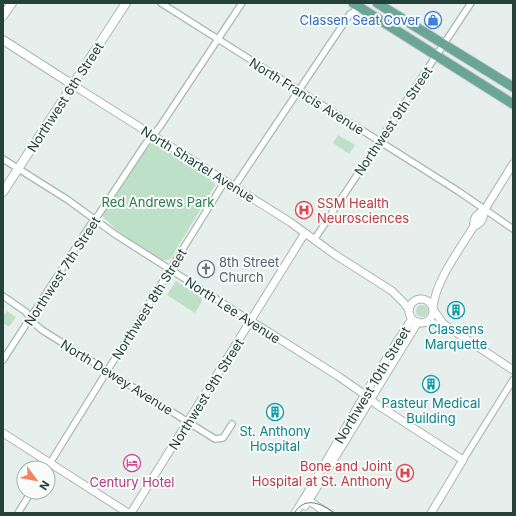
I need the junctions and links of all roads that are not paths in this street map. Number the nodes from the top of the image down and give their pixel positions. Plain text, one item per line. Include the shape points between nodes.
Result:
1 (12, 3) edge
2 (126, 3) edge
3 (161, 3) edge
4 (242, 3) edge
5 (350, 3) edge
6 (353, 3) edge
7 (377, 3) edge
8 (471, 3) edge
9 (366, 11) junction
10 (350, 14) junction
11 (3, 16) edge
12 (218, 39) junction
13 (3, 40) edge
14 (443, 45) junction
15 (436, 56) junction
16 (73, 85) junction
17 (513, 87) edge
18 (299, 90) junction
19 (513, 104) edge
20 (153, 135) junction
21 (380, 141) junction
22 (3, 159) edge
23 (513, 164) edge
24 (18, 169) junction
25 (225, 181) junction
26 (234, 187) junction
27 (3, 192) edge
28 (485, 209) junction
29 (95, 220) junction
30 (513, 229) edge
31 (305, 233) junction
32 (314, 240) junction
33 (170, 270) junction
34 (439, 283) junction
35 (392, 291) junction
36 (3, 296) edge
37 (419, 299) junction
38 (433, 308) junction
39 (409, 310) junction
40 (30, 318) junction
41 (251, 321) junction
42 (415, 321) junction
43 (426, 322) junction
44 (477, 347) junction
45 (3, 360) edge
46 (513, 370) edge
47 (107, 371) junction
48 (513, 380) edge
49 (368, 397) junction
50 (188, 422) junction
51 (232, 424) dead end
52 (3, 433) edge
53 (41, 460) edge
54 (53, 460) edge
55 (463, 460) junction
56 (56, 470) edge
57 (306, 499) junction
58 (26, 500) edge
59 (18, 513) edge
60 (128, 513) edge
61 (131, 513) edge
62 (295, 513) edge
63 (301, 513) edge
64 (327, 513) edge
65 (431, 513) edge

1 - 11 main road
2 - 16 main road, Northwest 6th Street
3 - 12 street, North Francis Avenue
4 - 12 street, Northwest 7th Street
5 - 10 street
6 - 9 main road
7 - 14 main road
8 - 14 street, Northwest 9th Street
9 - 10 street via 356,10
9 - 15 main road
10 - 18 street
12 - 18 street, North Francis Avenue
12 - 20 street, Northwest 7th Street
13 - 16 main road, North Shartel Avenue
14 - 15 street, Northwest 9th Street
14 - 17 main road
15 - 19 main road
15 - 21 street, Northwest 9th Street
16 - 20 street, North Shartel Avenue
16 - 24 main road, Northwest 6th Street
18 - 21 street, North Francis Avenue
18 - 26 street
20 - 25 street, North Shartel Avenue
20 - 29 street, Northwest 7th Street
21 - 28 street, North Francis Avenue
21 - 32 street, Northwest 9th Street
22 - 24 street, North Lee Avenue
23 - 28 street
24 - 27 main road, Northwest 6th Street
24 - 29 street, North Lee Avenue
25 - 26 street, North Shartel Avenue
25 - 33 street, Northwest 8th Street
26 - 31 street, North Shartel Avenue
28 - 30 street, North Francis Avenue
28 - 34 street via 480,224 474,226
29 - 33 street, North Lee Avenue
29 - 40 street, Northwest 7th Street
31 - 32 street, North Shartel Avenue
31 - 41 street, Northwest 9th Street
32 - 35 street, North Shartel Avenue
33 - 41 street, North Lee Avenue
33 - 47 street, Northwest 8th Street
34 - 37 street
34 - 38 street
35 - 37 street, North Shartel Avenue via 411,299
35 - 39 street, North Shartel Avenue
36 - 40 street, North Dewey Avenue via 21,308
37 - 38 street via 429,301
37 - 39 street via 412,303
38 - 43 street via 432,316
38 - 44 street via 442,322
39 - 42 street
40 - 45 street, Northwest 7th Street
40 - 47 street, North Dewey Avenue via 42,330
41 - 49 street, North Lee Avenue
41 - 50 street, Northwest 9th Street
42 - 43 street
42 - 49 street, Northwest 10th Street
43 - 44 street via 439,326
44 - 46 street
47 - 50 street, North Dewey Avenue
47 - 54 street, Northwest 8th Street
48 - 55 street
49 - 55 street, North Lee Avenue
49 - 57 street, Northwest 10th Street
50 - 51 street, North Dewey Avenue via 215,440 223,438
50 - 61 street, Northwest 9th Street
52 - 53 street
55 - 65 street
56 - 60 street
57 - 62 street, Northwest 10th Street
57 - 63 street, Northwest 10th Street
57 - 64 street
58 - 59 street

